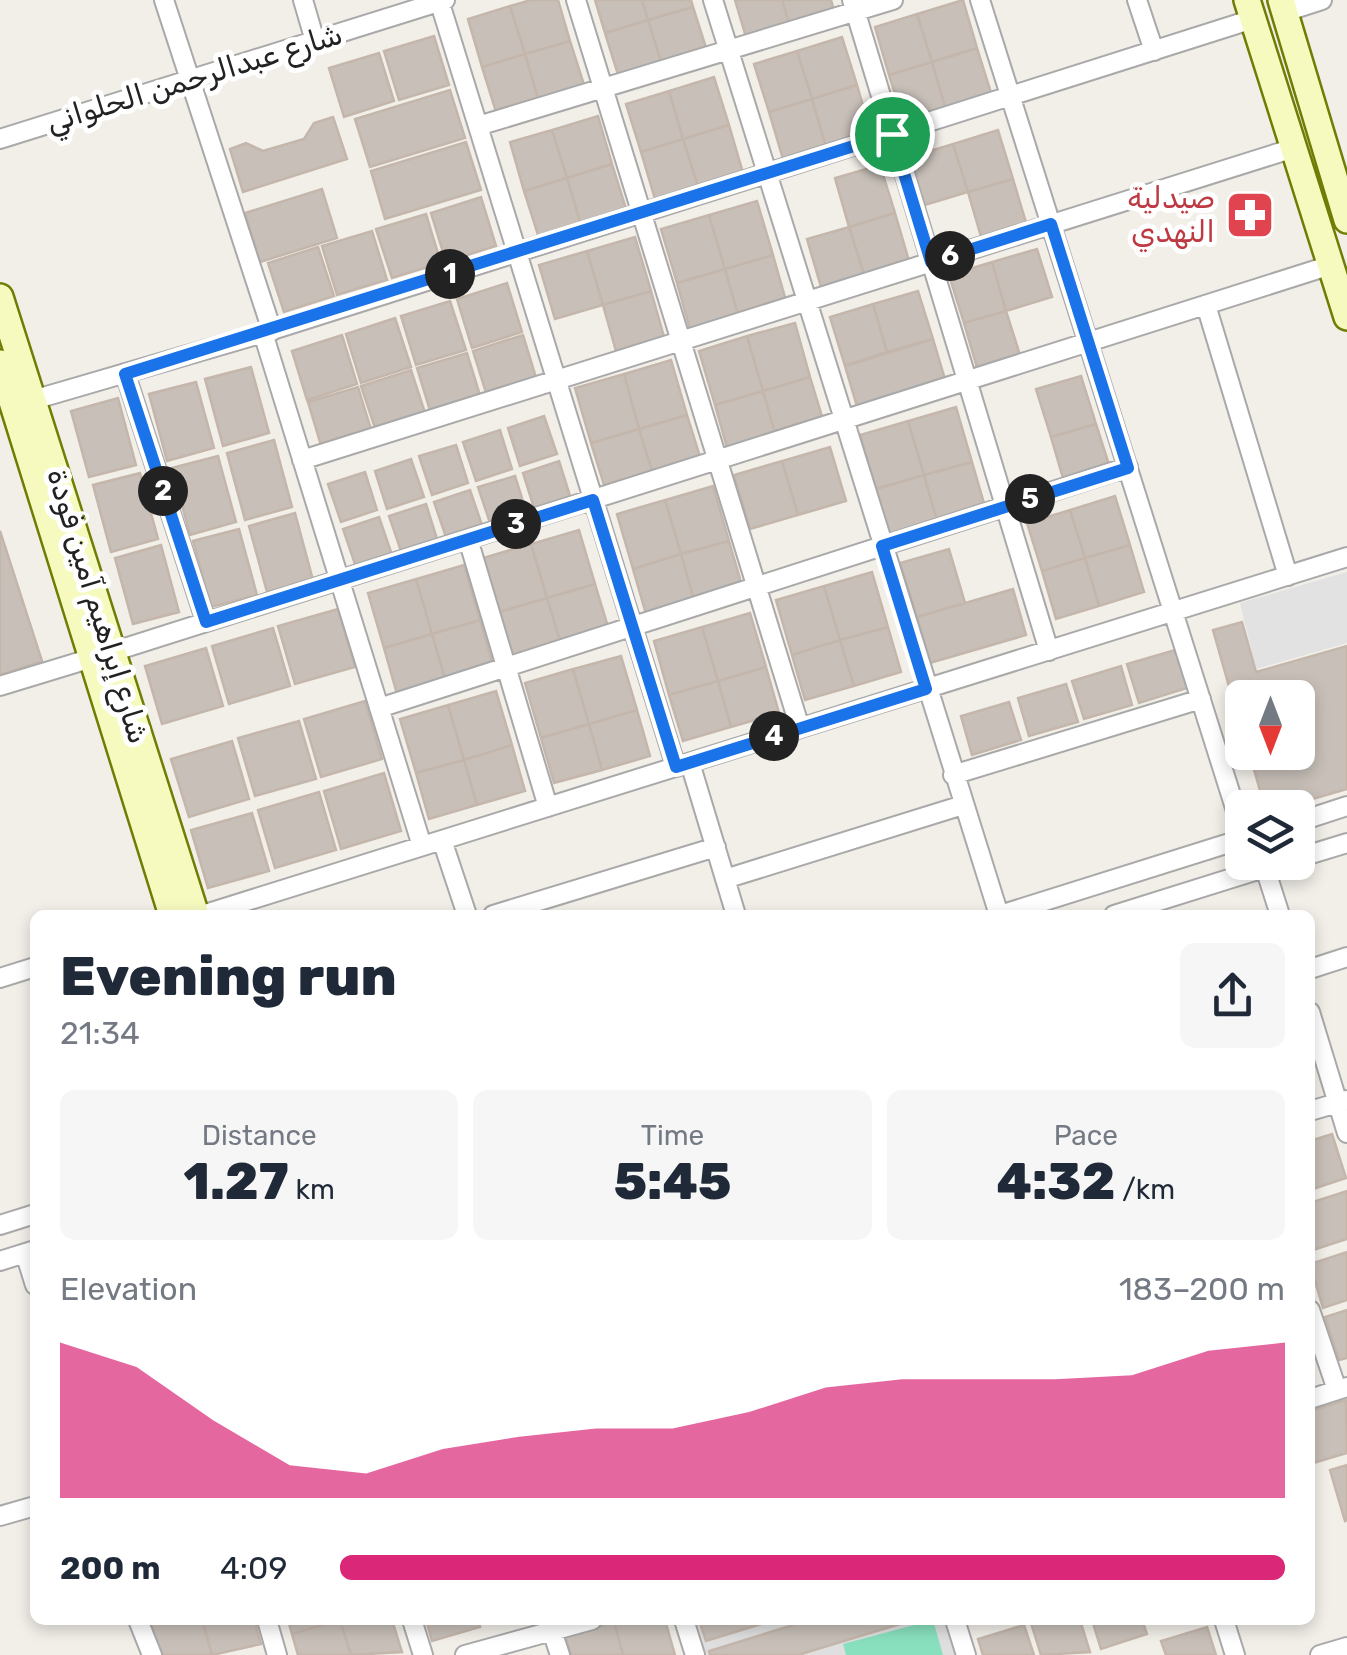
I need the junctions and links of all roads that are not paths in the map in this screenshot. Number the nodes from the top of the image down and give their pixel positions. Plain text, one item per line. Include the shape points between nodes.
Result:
1 (164, 0) edge
2 (303, 0) edge
3 (441, 0) edge
4 (576, 0) edge
5 (714, 0) edge
6 (893, 0) edge
7 (980, 0) edge
8 (1137, 0) edge
9 (1322, 0) edge
10 (853, 6) edge
11 (1283, 6) edge
12 (1250, 10) edge
13 (315, 40) junction
14 (729, 50) junction
15 (1154, 51) junction
16 (188, 80) junction
17 (603, 88) junction
18 (1010, 96) junction
19 (478, 126) junction
20 (892, 134) junction
21 (0, 139) edge
22 (1294, 148) junction
23 (767, 174) junction
24 (642, 213) junction
25 (1347, 220) edge
26 (1051, 224) junction
27 (517, 253) junction
28 (931, 262) junction
29 (1331, 266) junction
30 (0, 297) edge
31 (806, 302) junction
32 (1206, 305) junction
33 (1347, 317) edge
34 (268, 332) junction
35 (681, 341) junction
36 (1088, 342) junction
37 (0, 364) edge
38 (125, 374) junction
39 (556, 380) junction
40 (967, 381) junction
41 (15, 404) edge
42 (843, 420) junction
43 (302, 460) junction
44 (718, 460) junction
45 (1128, 468) junction
46 (593, 500) junction
47 (1006, 507) junction
48 (468, 539) junction
49 (882, 546) junction
50 (1347, 558) edge
51 (1288, 576) junction
52 (340, 580) junction
53 (757, 586) junction
54 (1174, 612) junction
55 (206, 622) junction
56 (632, 626) junction
57 (1049, 651) junction
58 (102, 655) junction
59 (506, 668) junction
60 (0, 686) edge
61 (926, 689) junction
62 (1201, 700) junction
63 (380, 708) junction
64 (800, 728) junction
65 (683, 765) junction
66 (953, 775) junction
67 (1229, 790) edge
68 (963, 805) junction
69 (1347, 806) edge
70 (548, 807) junction
71 (1315, 816) edge
72 (442, 840) junction
73 (1347, 842) edge
74 (1225, 844) edge
75 (422, 846) junction
76 (716, 847) junction
77 (1315, 852) edge
78 (726, 879) junction
79 (1226, 880) edge
80 (1276, 880) edge
81 (171, 910) edge
82 (197, 910) edge
83 (215, 910) edge
84 (465, 910) edge
85 (509, 910) edge
86 (735, 910) edge
87 (997, 910) edge
88 (1015, 910) edge
89 (1130, 910) edge
90 (1279, 910) edge
91 (1347, 957) edge
92 (1315, 967) edge
93 (30, 969) edge
94 (0, 978) edge
95 (1315, 1026) edge
96 (1342, 1101) edge
97 (1315, 1109) edge
98 (1347, 1133) edge
99 (30, 1216) edge
100 (0, 1225) edge
101 (30, 1251) edge
102 (0, 1261) edge
103 (1315, 1322) edge
104 (1342, 1388) edge
105 (1315, 1397) edge
106 (30, 1507) edge
107 (0, 1516) edge
108 (140, 1625) edge
109 (268, 1625) edge
110 (414, 1625) edge
111 (686, 1625) edge
112 (957, 1625) edge
113 (1226, 1625) edge
114 (550, 1626) edge
115 (1347, 1647) edge
116 (152, 1655) edge
117 (277, 1655) edge
118 (423, 1655) edge
119 (465, 1655) edge
120 (560, 1655) edge
121 (695, 1655) edge
122 (966, 1655) edge
123 (1235, 1655) edge
124 (1320, 1655) edge

1 - 16 street
2 - 13 street
3 - 13 street, شارع عبدالرحمن الحلواني
3 - 19 street
4 - 17 street
5 - 14 street
6 - 10 street
7 - 18 street
8 - 15 street
9 - 11 street
10 - 14 street
10 - 20 street
11 - 25 street
12 - 15 street
12 - 22 street
13 - 16 street, شارع عبدالرحمن الحلواني
14 - 17 street
14 - 23 street
15 - 18 street
16 - 21 street, شارع عبدالرحمن الحلواني
16 - 34 street
17 - 19 street
17 - 24 street
18 - 20 street
18 - 26 street
19 - 27 street
20 - 23 street
20 - 28 street
22 - 26 street
22 - 29 street
23 - 24 street
23 - 31 street
24 - 27 street
24 - 35 street
26 - 28 street
26 - 36 street
27 - 34 street
27 - 39 street
28 - 31 street
28 - 40 street
29 - 32 street
29 - 33 street
30 - 41 street, شارع إبراهيم آمين فودة
31 - 35 street
31 - 42 street
32 - 36 street
32 - 51 street
34 - 38 street
34 - 43 street
35 - 39 street
35 - 44 street
36 - 40 street
36 - 45 street
37 - 41 street, شارع إبراهيم آمين فودة
38 - 41 street
38 - 55 street
39 - 43 street
39 - 46 street
40 - 42 street
40 - 47 street
41 - 58 street, شارع إبراهيم آمين فودة via 68,540
42 - 44 street
42 - 49 street
43 - 52 street
44 - 46 street
44 - 53 street
45 - 47 street
45 - 54 street
46 - 48 street
46 - 56 street
47 - 49 street
47 - 57 street
48 - 52 street
48 - 59 street
49 - 53 street
49 - 61 street
50 - 51 street
51 - 54 street
52 - 55 street
52 - 63 street
53 - 56 street
53 - 64 street
54 - 57 street
54 - 62 street
55 - 58 street
56 - 59 street
56 - 65 street
57 - 61 street
58 - 60 street
58 - 81 street, شارع إبراهيم آمين فودة
58 - 82 street, شارع إبراهيم آمين فودة
59 - 63 street
59 - 70 street
61 - 64 street
61 - 66 street
62 - 66 street
62 - 67 street
63 - 75 street
64 - 65 street
65 - 70 street
65 - 76 street
66 - 68 street
68 - 78 street
68 - 87 street
69 - 71 street
70 - 72 street
72 - 75 street
72 - 84 street
73 - 77 street
74 - 88 street
75 - 83 street
76 - 78 street
76 - 85 street
78 - 86 street
79 - 89 street
80 - 90 street
91 - 92 street
93 - 94 street
95 - 96 street
96 - 97 street
96 - 98 street
99 - 100 street
101 - 102 street
103 - 104 street
104 - 105 street
106 - 107 street
108 - 116 street
109 - 117 street
110 - 118 street
111 - 121 street
112 - 122 street
113 - 123 street
114 - 119 street
114 - 120 street
115 - 124 street

